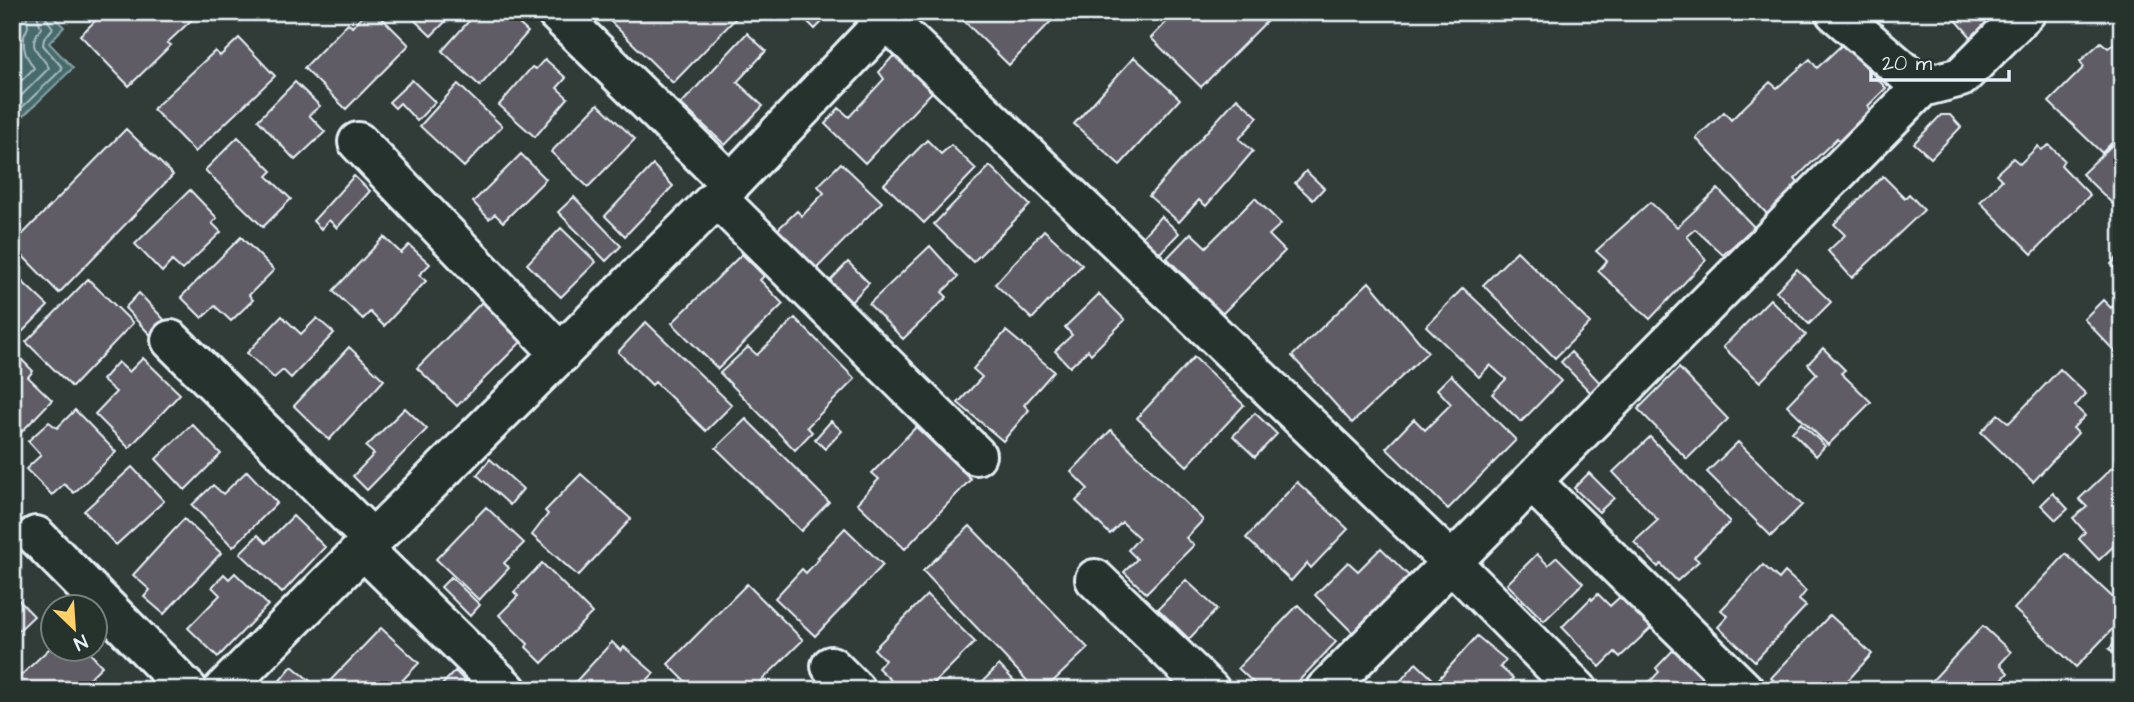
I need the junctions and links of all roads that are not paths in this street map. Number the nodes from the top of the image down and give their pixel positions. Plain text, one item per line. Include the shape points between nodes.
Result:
1 (556, 12) edge
2 (1835, 12) edge
3 (2026, 12) edge
4 (891, 16) edge
5 (1922, 87) junction
6 (358, 142) dead end
7 (724, 191) junction
8 (171, 340) dead end
9 (561, 354) junction
10 (976, 455) dead end
11 (1532, 482) junction
12 (36, 536) dead end
13 (367, 544) junction
14 (1452, 563) junction
15 (1095, 579) dead end
16 (188, 690) edge
17 (223, 690) edge
18 (506, 690) edge
19 (1210, 690) edge
20 (1325, 690) edge
21 (1578, 690) edge
22 (1744, 690) edge

1 - 7 street
2 - 5 street
3 - 5 street via 1961,77
4 - 7 street
4 - 14 street
5 - 11 street
6 - 9 street
7 - 9 street
7 - 10 street
8 - 13 street
9 - 13 street
11 - 14 street
11 - 22 street
12 - 16 street
13 - 17 street
13 - 18 street
14 - 20 street
14 - 21 street
15 - 19 street

